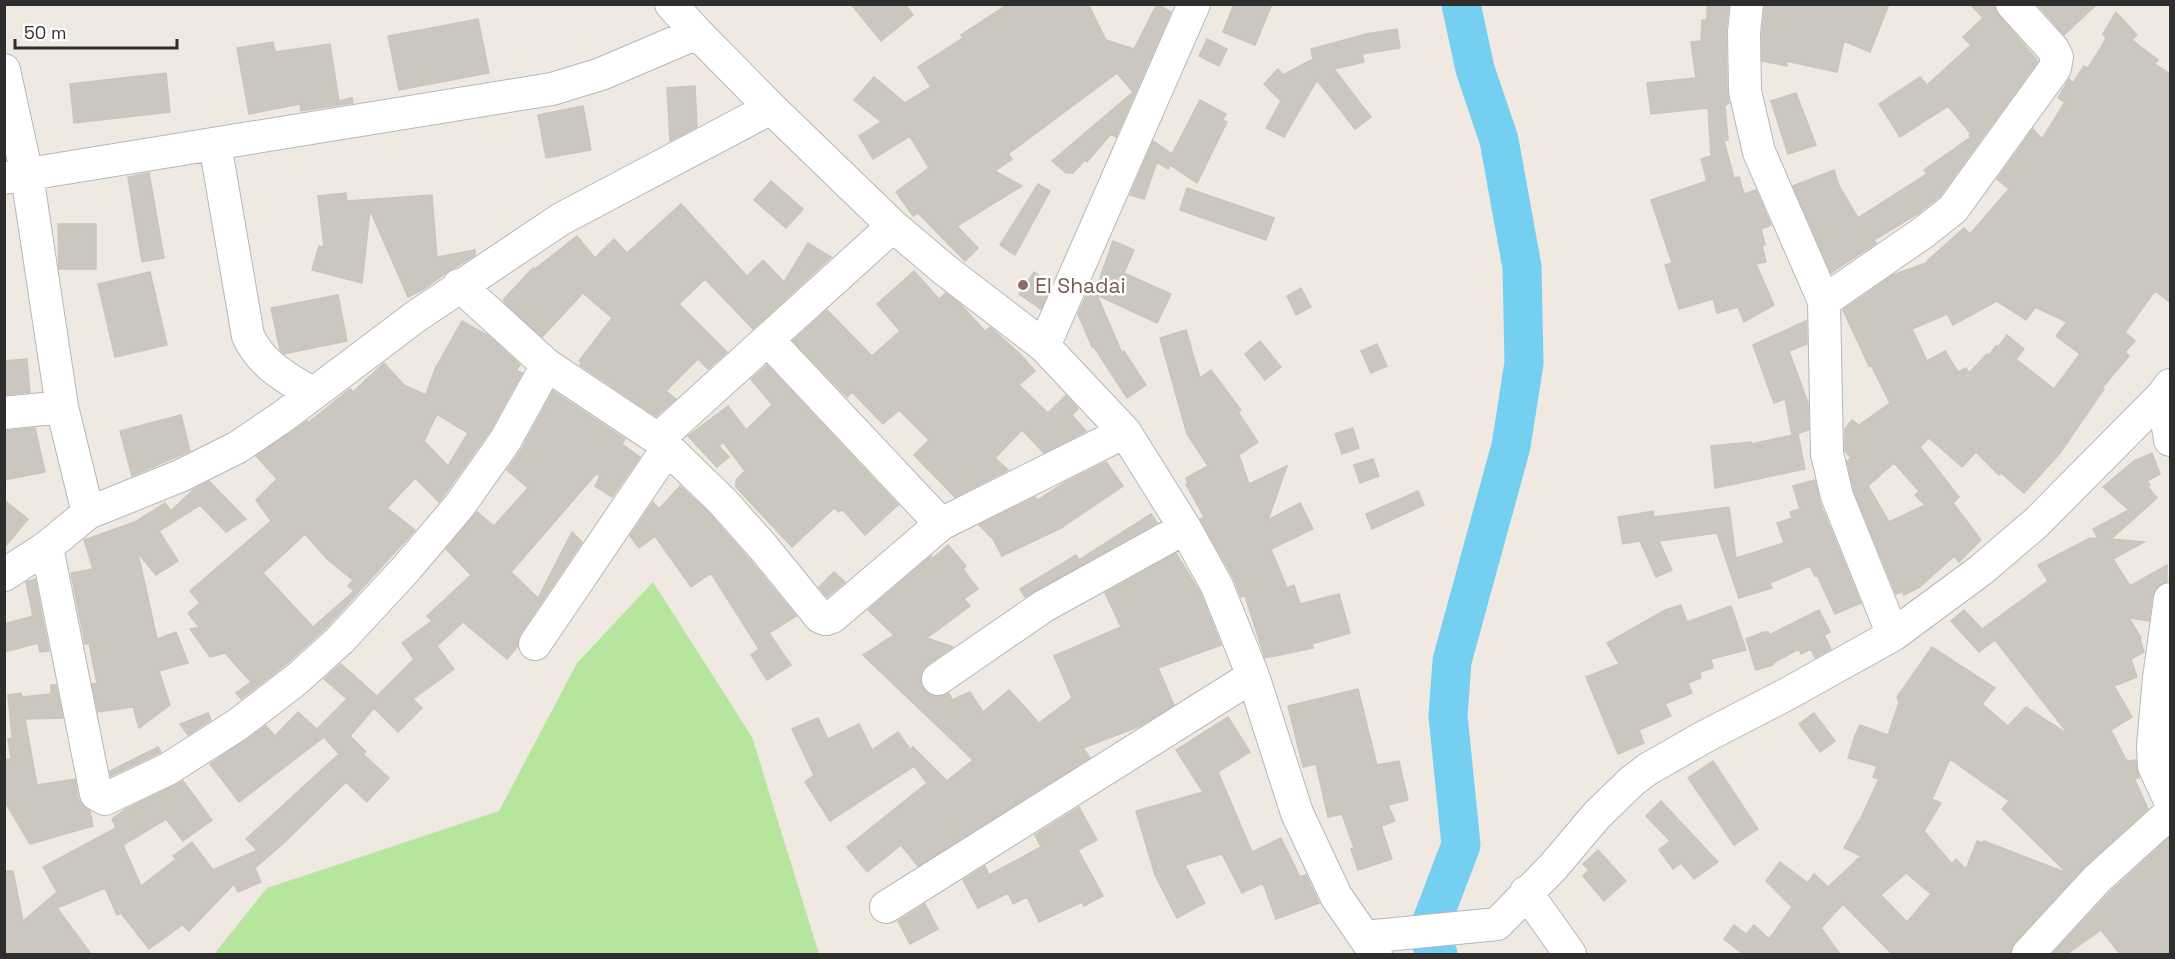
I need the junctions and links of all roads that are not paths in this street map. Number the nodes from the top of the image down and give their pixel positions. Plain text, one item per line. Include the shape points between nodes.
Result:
1 (671, 4) edge
2 (1194, 4) edge
3 (1747, 4) edge
4 (2012, 4) edge
5 (697, 33) junction
6 (4, 70) edge
7 (771, 108) junction
8 (215, 144) junction
9 (16, 177) edge
10 (893, 226) junction
11 (459, 285) junction
12 (1824, 302) junction
13 (768, 340) junction
14 (1044, 346) junction
15 (548, 365) junction
16 (2167, 390) edge
17 (313, 394) junction
18 (62, 406) junction
19 (4, 413) edge
20 (1125, 432) junction
21 (2170, 440) edge
22 (662, 444) junction
23 (88, 513) junction
24 (941, 524) junction
25 (1185, 528) junction
26 (47, 547) junction
27 (4, 575) edge
28 (2170, 599) edge
29 (1893, 635) junction
30 (534, 644) dead end
31 (1253, 676) junction
32 (938, 679) dead end
33 (2170, 801) edge
34 (2170, 813) edge
35 (1526, 892) junction
36 (886, 907) dead end
37 (1370, 946) edge
38 (1570, 954) edge
39 (2028, 954) edge

1 - 5 street
2 - 14 street
3 - 12 street via 1744,91 1759,152
4 - 12 street via 2053,49 2057,57 2055,68 1953,209
5 - 7 street
5 - 8 street via 601,74 552,89
6 - 9 street
7 - 10 street
7 - 11 street via 561,219
8 - 9 street
8 - 17 street via 248,336 267,364
9 - 18 street
10 - 13 street
10 - 14 street
11 - 15 street
11 - 17 street
12 - 29 street via 1827,454 1837,496
13 - 22 street
13 - 24 street
14 - 20 street
15 - 22 street
15 - 26 street via 505,441 460,504 340,640 297,680 237,725 168,769 105,799 96,794
16 - 21 street
16 - 29 street via 2036,523 1981,570
17 - 23 street via 238,447 180,476
18 - 19 street
18 - 23 street
20 - 24 street
20 - 25 street
22 - 24 street via 723,502 820,617 826,619
22 - 30 street
23 - 26 street
25 - 31 street via 1217,586
25 - 32 street via 1044,606
26 - 27 street
28 - 33 street via 2153,746 2154,765
29 - 35 street via 1648,769 1597,815
31 - 36 street
31 - 37 street via 1297,813 1336,896
34 - 39 street via 2097,879
35 - 37 street via 1497,924
35 - 38 street

